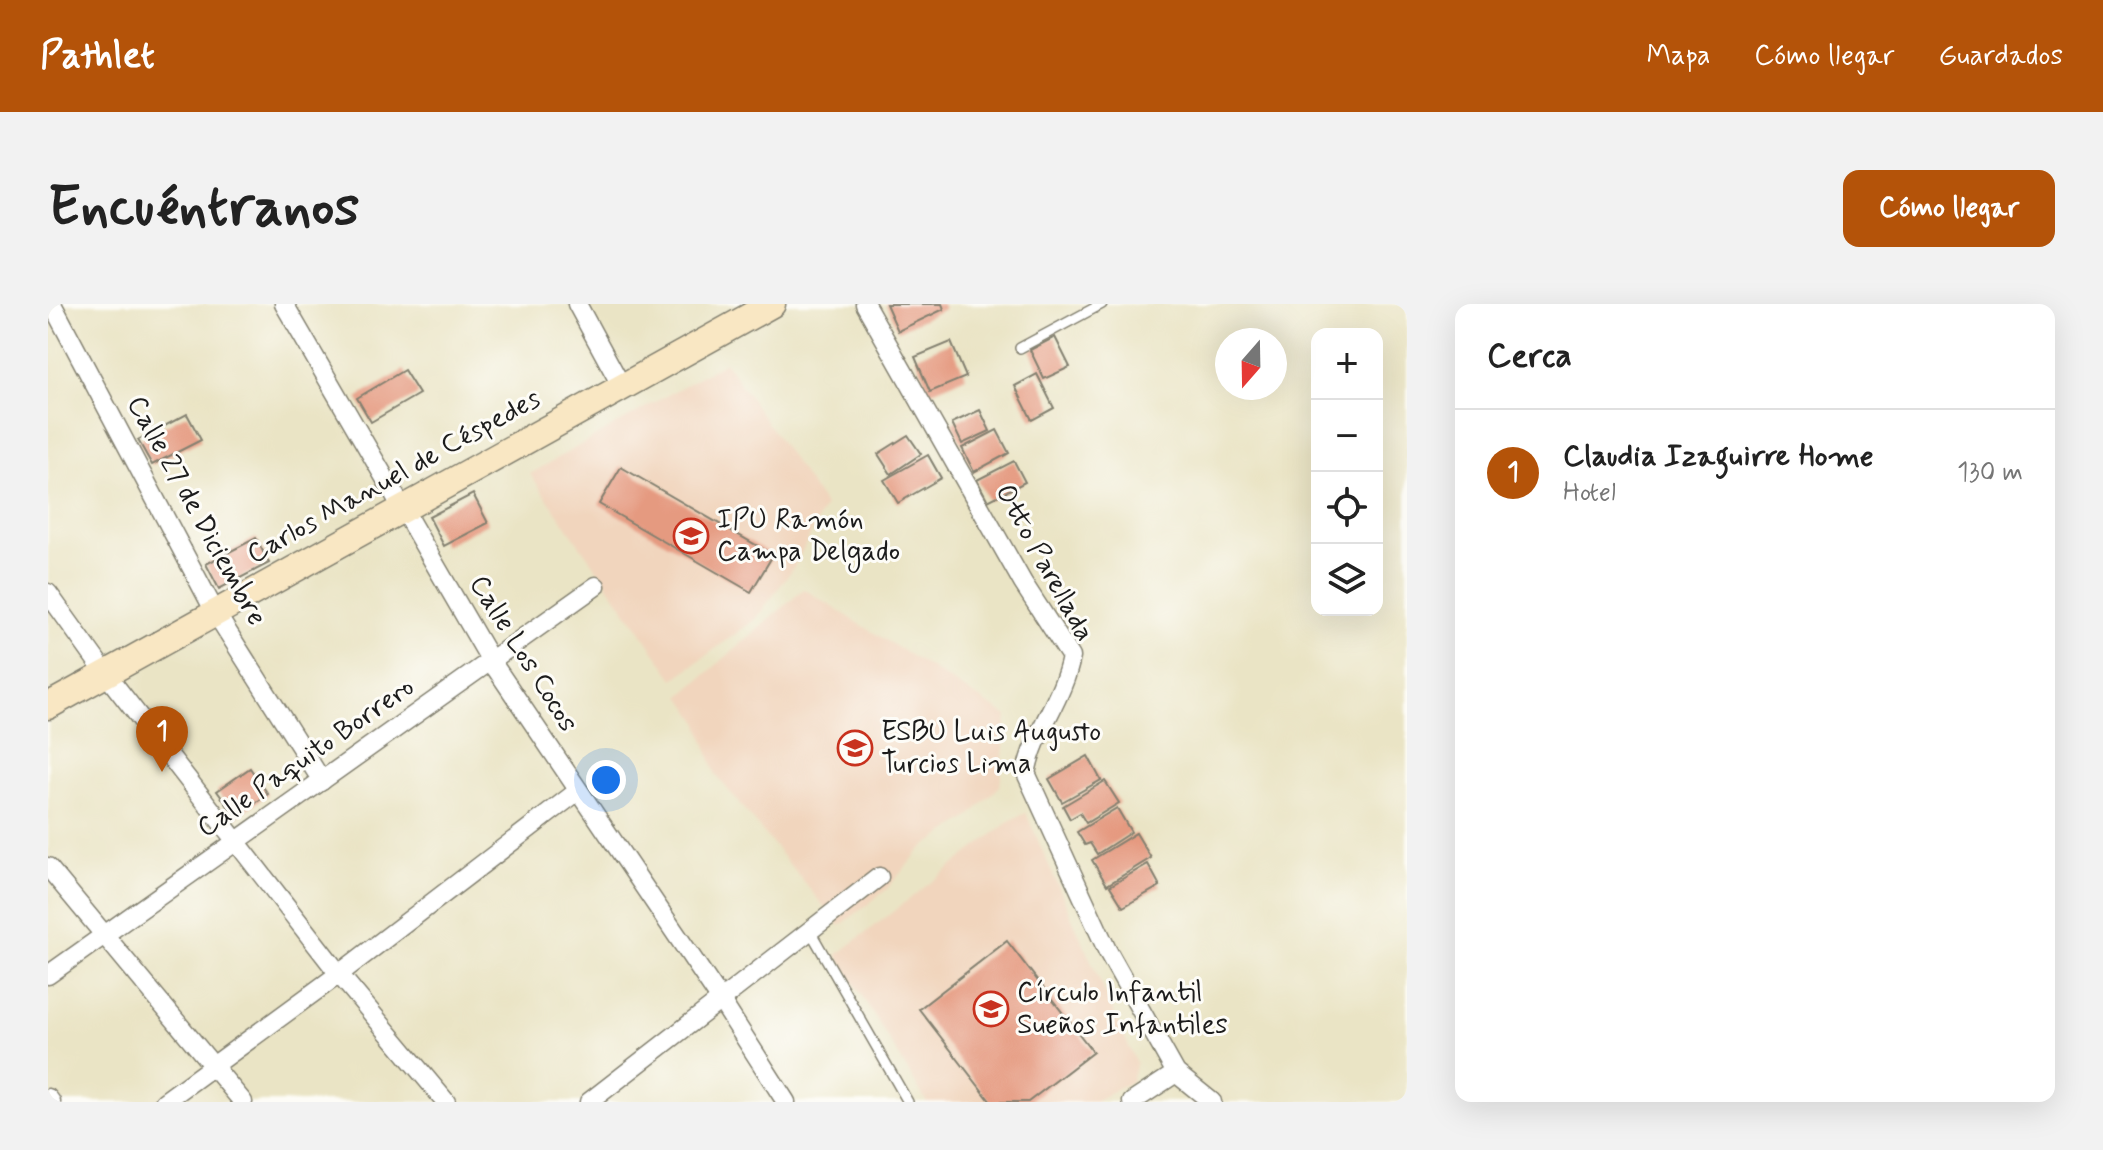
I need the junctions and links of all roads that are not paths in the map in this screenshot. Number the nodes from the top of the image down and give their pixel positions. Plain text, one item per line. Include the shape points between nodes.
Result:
1 (52, 304) edge
2 (284, 304) edge
3 (577, 304) edge
4 (772, 304) edge
5 (865, 304) edge
6 (1102, 304) edge
7 (1020, 348) dead end
8 (622, 387) junction
9 (401, 510) junction
10 (596, 586) dead end
11 (48, 593) edge
12 (215, 612) junction
13 (491, 661) junction
14 (106, 674) junction
15 (48, 706) edge
16 (322, 781) junction
17 (578, 791) junction
18 (238, 841) junction
19 (48, 867) edge
20 (879, 877) dead end
21 (809, 929) junction
22 (106, 936) junction
23 (339, 974) junction
24 (48, 975) edge
25 (720, 999) junction
26 (213, 1066) junction
27 (1176, 1073) junction
28 (164, 1102) edge
29 (243, 1102) edge
30 (446, 1102) edge
31 (589, 1102) edge
32 (786, 1102) edge
33 (908, 1102) edge
34 (1132, 1102) edge
35 (1212, 1102) edge

1 - 12 street, Calle 27 de Diciembre
2 - 9 street, Calle Los Cocos
3 - 8 street
4 - 8 street, Carlos Manuel de Céspedes
5 - 27 street, Otto Parellada via 1023,583 1071,657 1060,698 1030,750 1026,773 1107,950
6 - 7 lane
8 - 9 street, Carlos Manuel de Céspedes
9 - 12 street, Carlos Manuel de Céspedes
9 - 13 street, Calle Los Cocos
10 - 13 street, Calle Paquito Borrero
11 - 14 street
12 - 14 street, Carlos Manuel de Céspedes
12 - 16 street, Calle 27 de Diciembre
13 - 16 street, Calle Paquito Borrero
13 - 17 street, Calle Los Cocos
14 - 15 street, Carlos Manuel de Céspedes
14 - 18 street
16 - 18 street, Calle Paquito Borrero
17 - 23 street
17 - 25 street, Calle Los Cocos
18 - 22 street, Calle Paquito Borrero
18 - 23 street
19 - 22 street
20 - 21 street
21 - 25 street
21 - 33 lane
22 - 24 street, Calle Paquito Borrero
22 - 26 street
23 - 26 street
23 - 30 street
25 - 31 street
25 - 32 street, Calle Los Cocos
26 - 28 street
26 - 29 street
27 - 34 street
27 - 35 street, Otto Parellada

